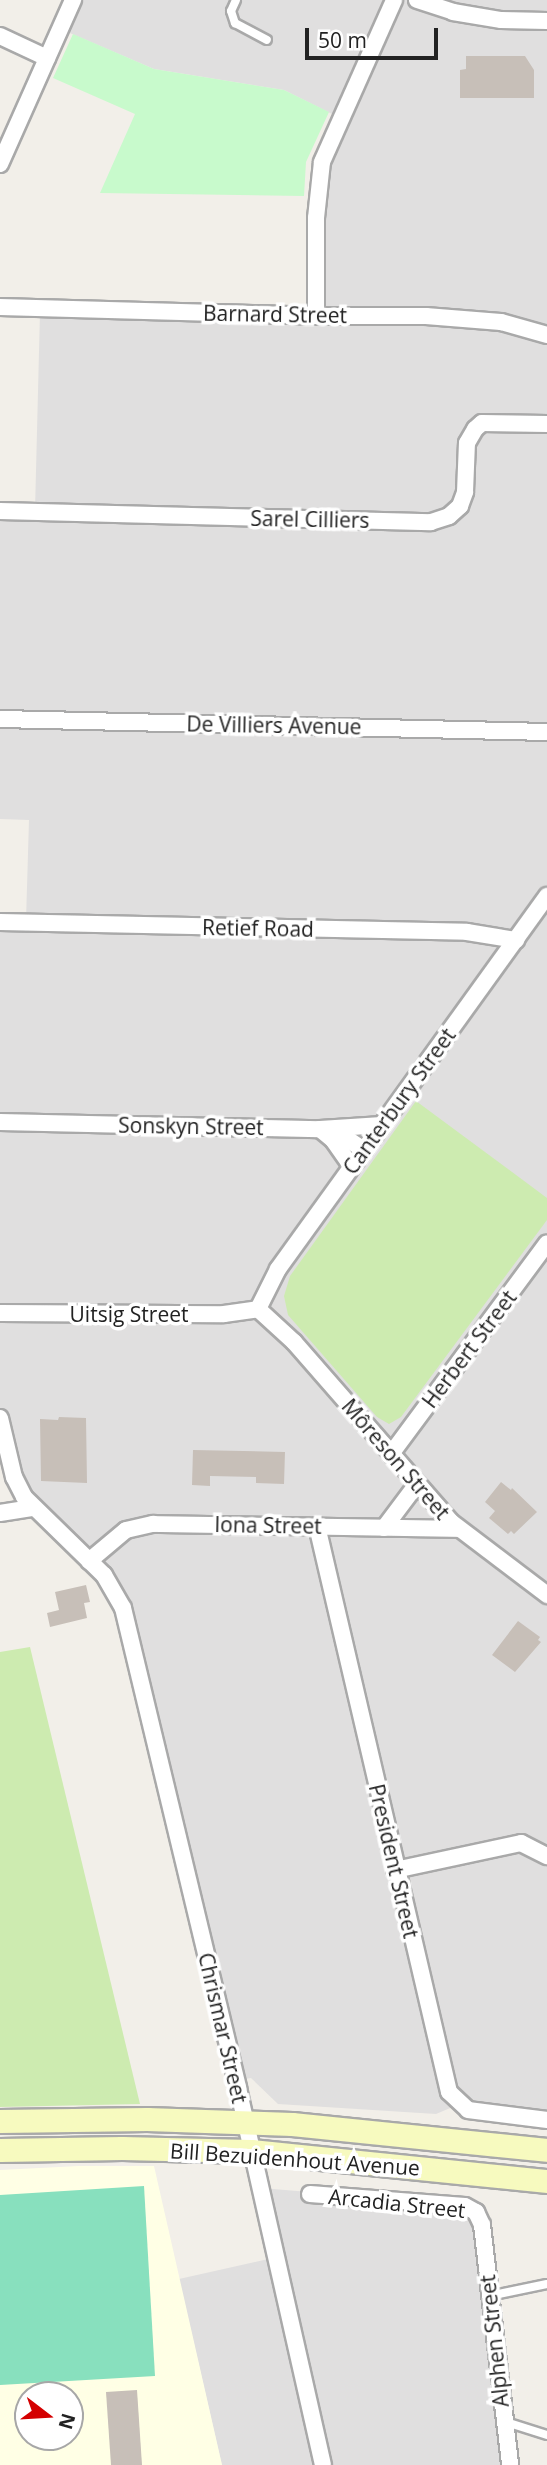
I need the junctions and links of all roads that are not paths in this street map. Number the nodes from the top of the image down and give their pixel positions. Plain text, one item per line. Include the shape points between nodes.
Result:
1 (74, 0) edge
2 (236, 0) edge
3 (394, 0) edge
4 (417, 0) edge
5 (547, 21) edge
6 (0, 36) edge
7 (267, 40) dead end
8 (47, 58) junction
9 (0, 164) edge
10 (0, 307) edge
11 (316, 316) junction
12 (547, 335) edge
13 (547, 424) edge
14 (0, 511) edge
15 (0, 719) edge
16 (547, 732) edge
17 (547, 896) edge
18 (0, 922) edge
19 (516, 940) junction
20 (0, 1122) edge
21 (382, 1125) junction
22 (320, 1129) junction
23 (364, 1150) junction
24 (352, 1167) junction
25 (547, 1243) edge
26 (258, 1309) junction
27 (0, 1313) edge
28 (0, 1418) edge
29 (391, 1454) junction
30 (417, 1484) junction
31 (32, 1508) junction
32 (0, 1513) edge
33 (317, 1526) junction
34 (384, 1528) junction
35 (458, 1529) junction
36 (89, 1561) junction
37 (546, 1590) edge
38 (547, 1856) edge
39 (395, 1870) junction
40 (547, 2120) edge
41 (0, 2121) edge
42 (246, 2122) junction
43 (0, 2150) edge
44 (547, 2150) edge
45 (251, 2151) junction
46 (547, 2181) edge
47 (310, 2194) dead end
48 (480, 2217) joint
49 (547, 2284) edge
50 (489, 2296) junction
51 (503, 2421) junction
52 (547, 2435) edge
53 (323, 2465) edge
54 (510, 2465) edge

1 - 8 street
2 - 7 lane via 231,12 235,23
3 - 11 street via 322,163 316,218
4 - 5 street via 489,18
6 - 8 street
8 - 9 street
10 - 11 street, Barnard Street
11 - 12 street, Barnard Street via 468,318
13 - 14 street, Sarel Cilliers via 482,423 467,443 466,492 460,506 431,522
15 - 16 street, De Villiers Avenue
17 - 19 street, Canterbury Street
18 - 19 street, Retief Road via 467,932
19 - 21 street, Canterbury Street
20 - 22 street, Sonskyn Street
21 - 22 street, Sonskyn Street
21 - 23 street, Canterbury Street
22 - 23 street
22 - 24 street
23 - 24 street, Canterbury Street
24 - 26 street, Canterbury Street via 278,1269
25 - 29 street, Herbert Street
26 - 27 street, Uitsig Street via 224,1314
26 - 29 street, Môreson Street via 294,1342
28 - 31 street, Chrismar Street via 14,1477
29 - 30 street, Môreson Street
30 - 34 street
30 - 35 street, Môreson Street
31 - 32 street
31 - 36 street, Chrismar Street
33 - 34 street, Iona Street
33 - 36 street, Iona Street via 145,1525 114,1537
33 - 39 street, President Street
34 - 35 street, Iona Street
35 - 37 street, Môreson Street
36 - 42 street, Chrismar Street via 116,1594 126,1618
38 - 39 street via 521,1843
39 - 40 street, President Street via 449,2092 468,2110
41 - 42 main road, Bill Bezuidenhout Avenue
42 - 44 main road, Bill Bezuidenhout Avenue
42 - 45 street, Chrismar Street
43 - 45 main road, Bill Bezuidenhout Avenue
45 - 46 main road, Bill Bezuidenhout Avenue
45 - 53 street, Chrismar Street
47 - 48 street, Arcadia Street via 465,2206
48 - 50 street, Alphen Street
49 - 50 lane
50 - 51 street, Alphen Street
51 - 52 lane
51 - 54 street, Alphen Street

